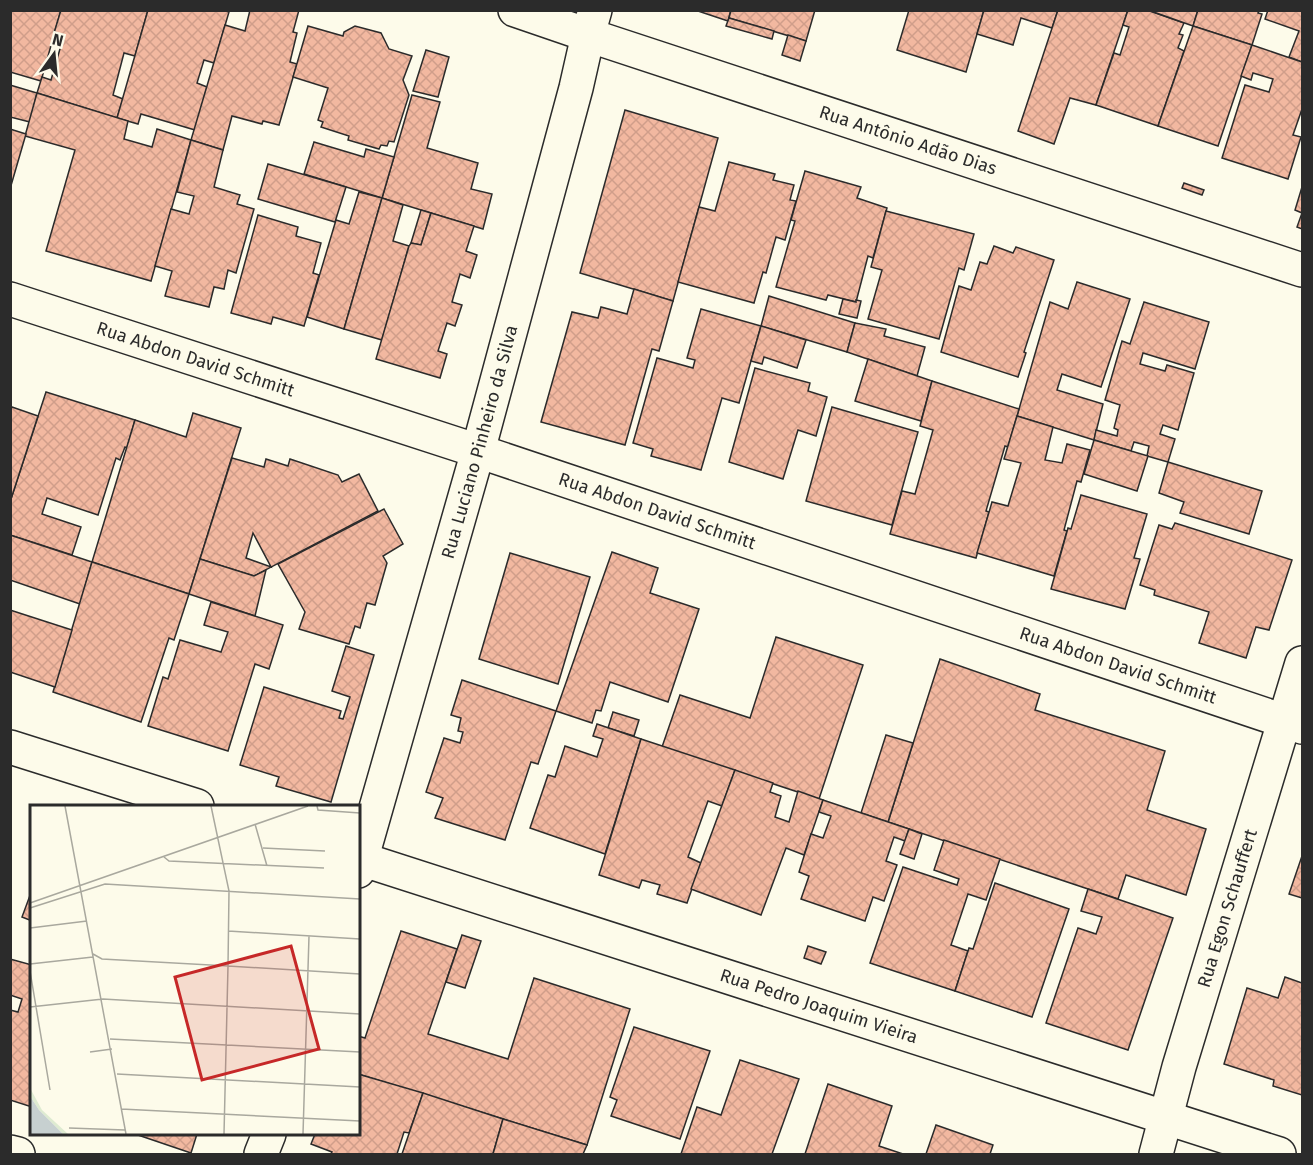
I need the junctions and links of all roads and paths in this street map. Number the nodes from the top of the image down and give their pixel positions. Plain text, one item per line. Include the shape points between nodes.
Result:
1 (516, 10) edge
2 (591, 23) edge
3 (1302, 270) edge
4 (10, 299) edge
5 (478, 451) junction
6 (1302, 663) edge
7 (1293, 724) edge
8 (10, 747) edge
9 (191, 805) edge
10 (360, 863) edge
11 (1166, 1118) junction
12 (269, 1135) edge
13 (10, 1152) edge
14 (18, 1155) edge
15 (261, 1155) edge
16 (1156, 1155) edge
17 (1279, 1155) edge

1 - 2 street, Rua Antônio Adão Dias
2 - 3 street, Rua Antônio Adão Dias
2 - 5 street, Rua Luciano Pinheiro da Silva
4 - 5 street, Rua Abdon David Schmitt
5 - 7 street, Rua Abdon David Schmitt
5 - 10 street, Rua Luciano Pinheiro da Silva
6 - 7 street, Rua Egon Schauffert
7 - 11 street, Rua Egon Schauffert via 1183,1055
8 - 9 street
10 - 11 street, Rua Pedro Joaquim Vieira
11 - 16 street, Rua Egon Schauffert
11 - 17 street, Rua Pedro Joaquim Vieira
12 - 15 street
13 - 14 street

